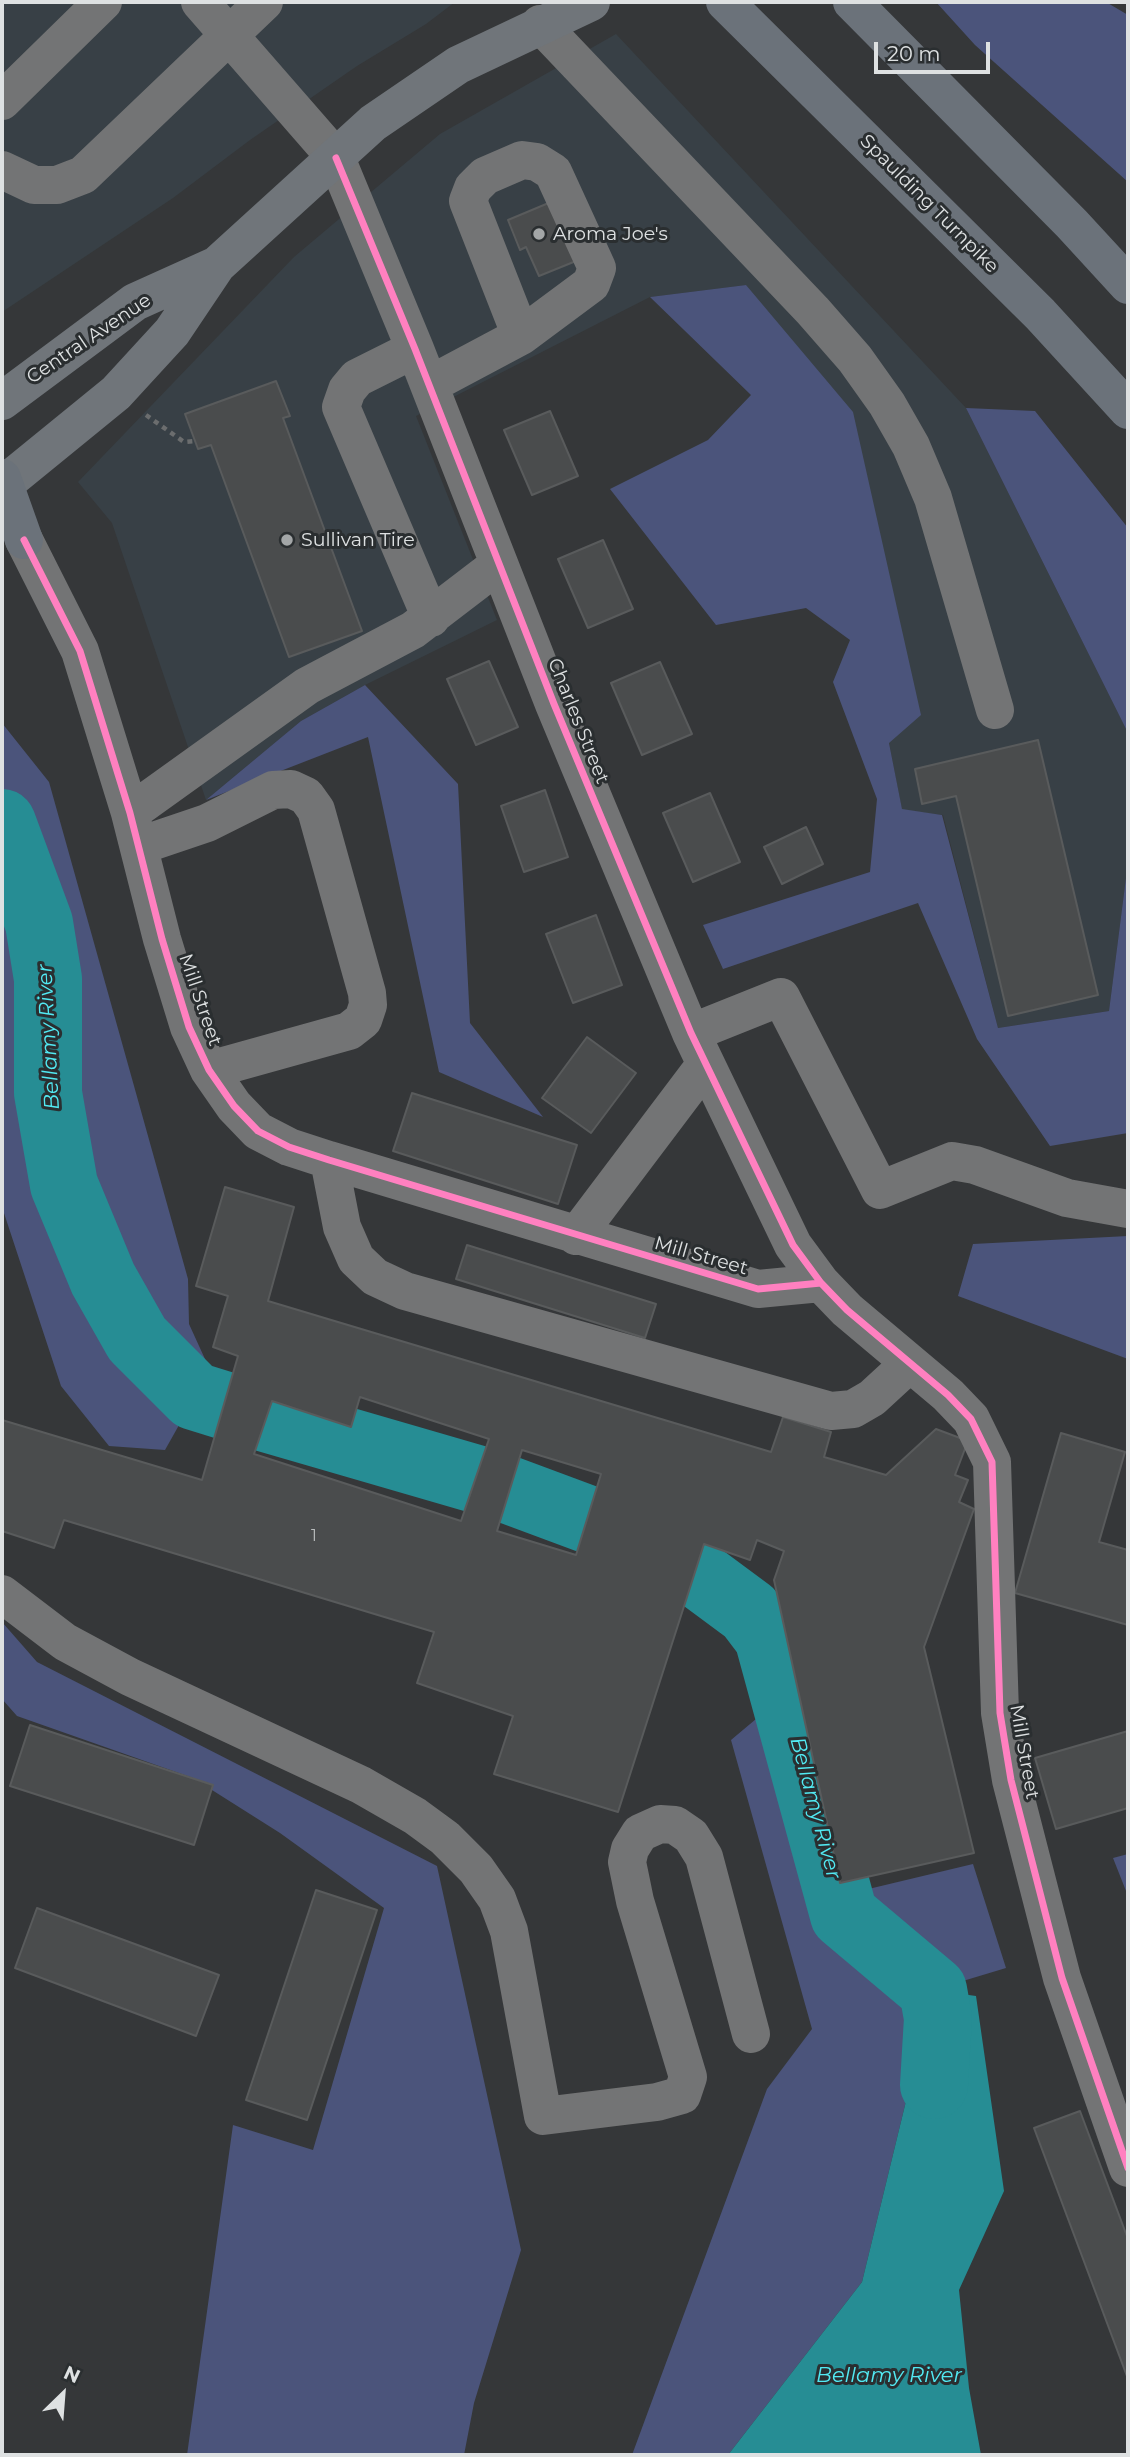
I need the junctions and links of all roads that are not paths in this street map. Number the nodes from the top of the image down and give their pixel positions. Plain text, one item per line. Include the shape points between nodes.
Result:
1 (103, 2) edge
2 (201, 2) edge
3 (264, 2) edge
4 (591, 2) edge
5 (725, 2) edge
6 (862, 12) edge
7 (540, 24) junction
8 (231, 35) junction
9 (2, 101) edge
10 (336, 158) junction
11 (2, 170) edge
12 (217, 265) junction
13 (1128, 285) edge
14 (521, 336) dead end
15 (415, 349) junction
16 (429, 385) junction
17 (2, 401) edge
18 (1128, 410) edge
19 (3, 482) edge
20 (13, 533) edge
21 (498, 565) junction
22 (430, 618) junction
23 (995, 710) dead end
24 (135, 829) junction
25 (698, 1049) junction
26 (209, 1070) junction
27 (329, 1160) junction
28 (1128, 1209) edge
29 (576, 1236) junction
30 (821, 1283) junction
31 (910, 1363) junction
32 (2, 1594) edge
33 (751, 2034) dead end
34 (1128, 2168) edge

1 - 9 street
2 - 8 street, Charles Street
3 - 8 street
4 - 7 main road, Central Avenue
5 - 18 highway, Spaulding Turnpike via 1040,314
6 - 13 highway
7 - 10 main road, Central Avenue via 414,92
7 - 23 street via 813,312 887,404 933,498
8 - 10 street, Charles Street
8 - 11 street via 83,175 57,185 34,185
10 - 12 main road, Central Avenue
10 - 15 street, Charles Street
12 - 17 main road, Central Avenue via 135,302
12 - 19 main road, Central Avenue via 172,332 116,393
14 - 16 street
15 - 16 street, Charles Street
15 - 22 street via 357,378 341,407
16 - 21 street, Charles Street
19 - 20 highway
20 - 24 street, Mill Street via 80,652
21 - 22 street
21 - 25 street, Charles Street
22 - 24 street via 307,686
24 - 26 street, Mill Street via 189,1027
24 - 26 street via 207,823 273,790 291,789 306,796 316,810 367,993 363,1020 349,1031
25 - 28 street via 781,997 880,1190 952,1161 1067,1198
25 - 29 street
25 - 30 street, Charles Street via 793,1245
26 - 27 street, Mill Street via 258,1131
27 - 29 street, Mill Street
27 - 31 street via 342,1227 356,1259 374,1276 405,1291 831,1411 853,1409 872,1398
29 - 30 street, Mill Street via 758,1289
30 - 31 street, Mill Street
31 - 34 street, Mill Street via 971,1419 992,1462 1000,1713 1011,1780 1062,1978
32 - 33 street via 65,1642 361,1785 445,1838 497,1899 509,1931 543,2116 682,2095 688,2077 627,1862 640,1833 660,1824 675,1825 691,1836 704,1857

